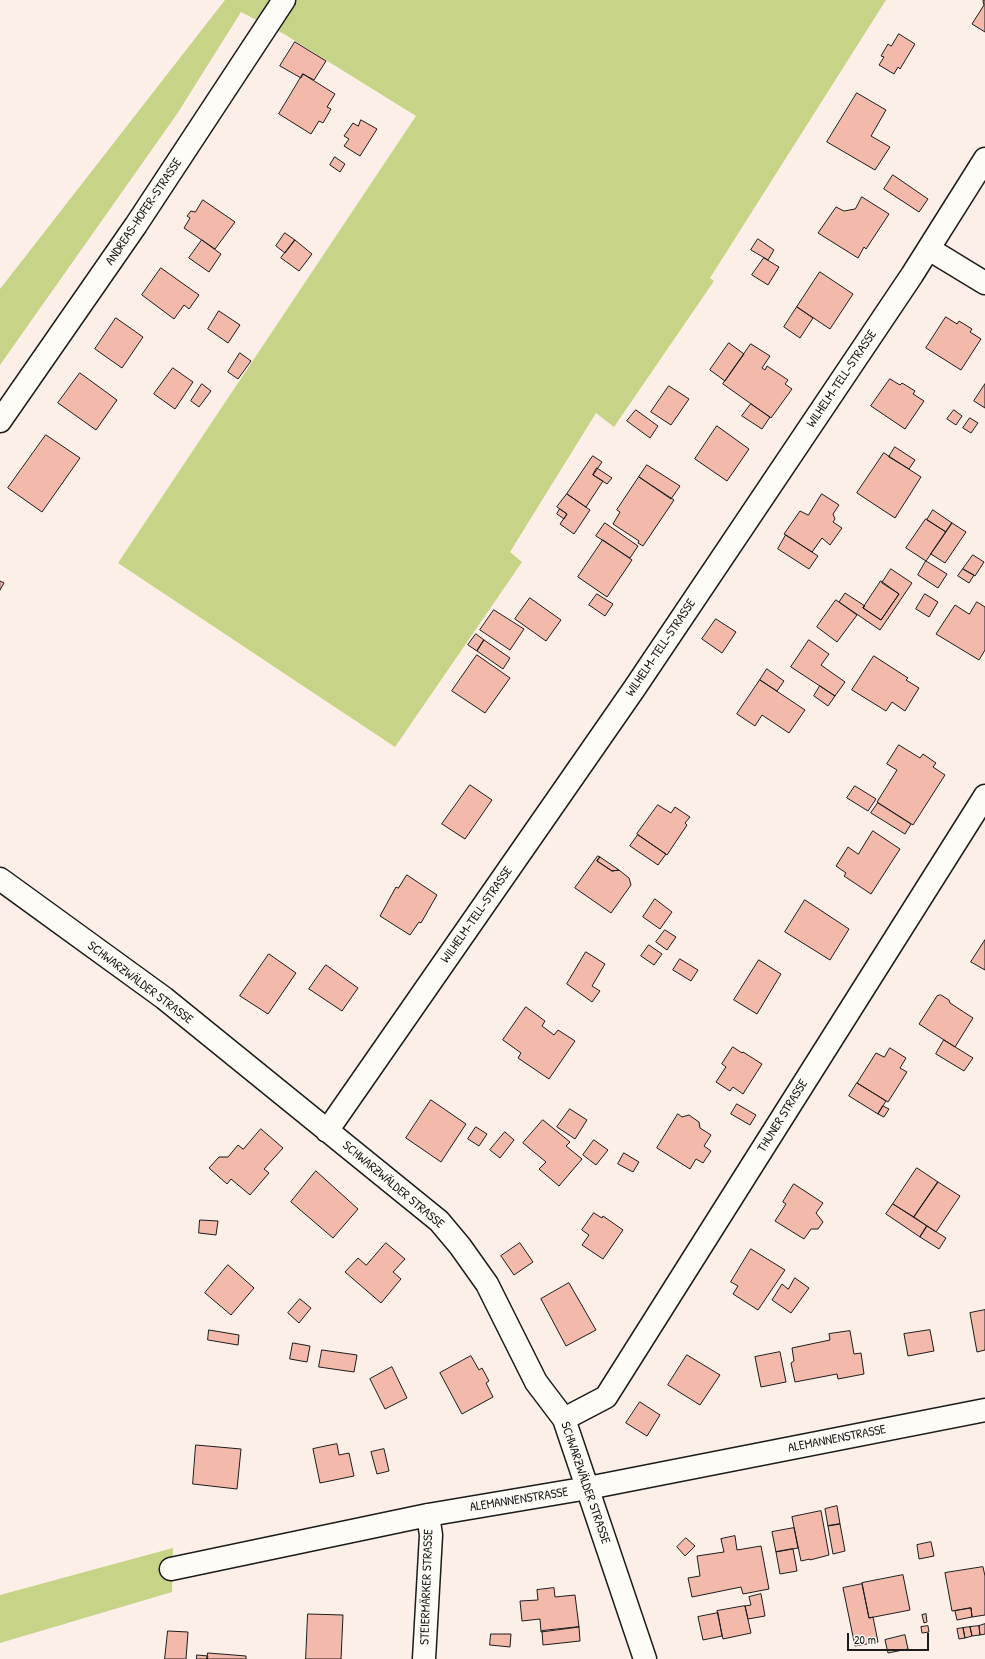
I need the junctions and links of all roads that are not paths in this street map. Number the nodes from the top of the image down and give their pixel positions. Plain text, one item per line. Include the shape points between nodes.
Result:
1 (284, 0) edge
2 (985, 159) edge
3 (929, 249) junction
4 (985, 284) edge
5 (0, 421) edge
6 (985, 796) edge
7 (0, 879) edge
8 (328, 1131) junction
9 (985, 1410) edge
10 (564, 1419) junction
11 (588, 1488) junction
12 (428, 1515) junction
13 (171, 1569) dead end
14 (424, 1659) edge
15 (645, 1659) edge

1 - 5 street, ANDREAS-HOFER-STRASSE via 136,225
2 - 3 street, WILHELM-TELL-STRASSE
3 - 4 street
3 - 8 street, WILHELM-TELL-STRASSE via 634,689
6 - 10 street, THUNER STRASSE via 606,1397
7 - 8 street, SCHWARZWÄLDER STRASSE via 164,998
8 - 10 street, SCHWARZWÄLDER STRASSE via 439,1221 460,1246 487,1284 536,1382
9 - 11 street, ALEMANNENSTRASSE
10 - 11 street, SCHWARZWÄLDER STRASSE
11 - 12 street, ALEMANNENSTRASSE
11 - 15 street, SCHWARZWÄLDER STRASSE
12 - 13 street, ALEMANNENSTRASSE
12 - 14 street, STEIERMÄRKER STRASSE via 431,1535

